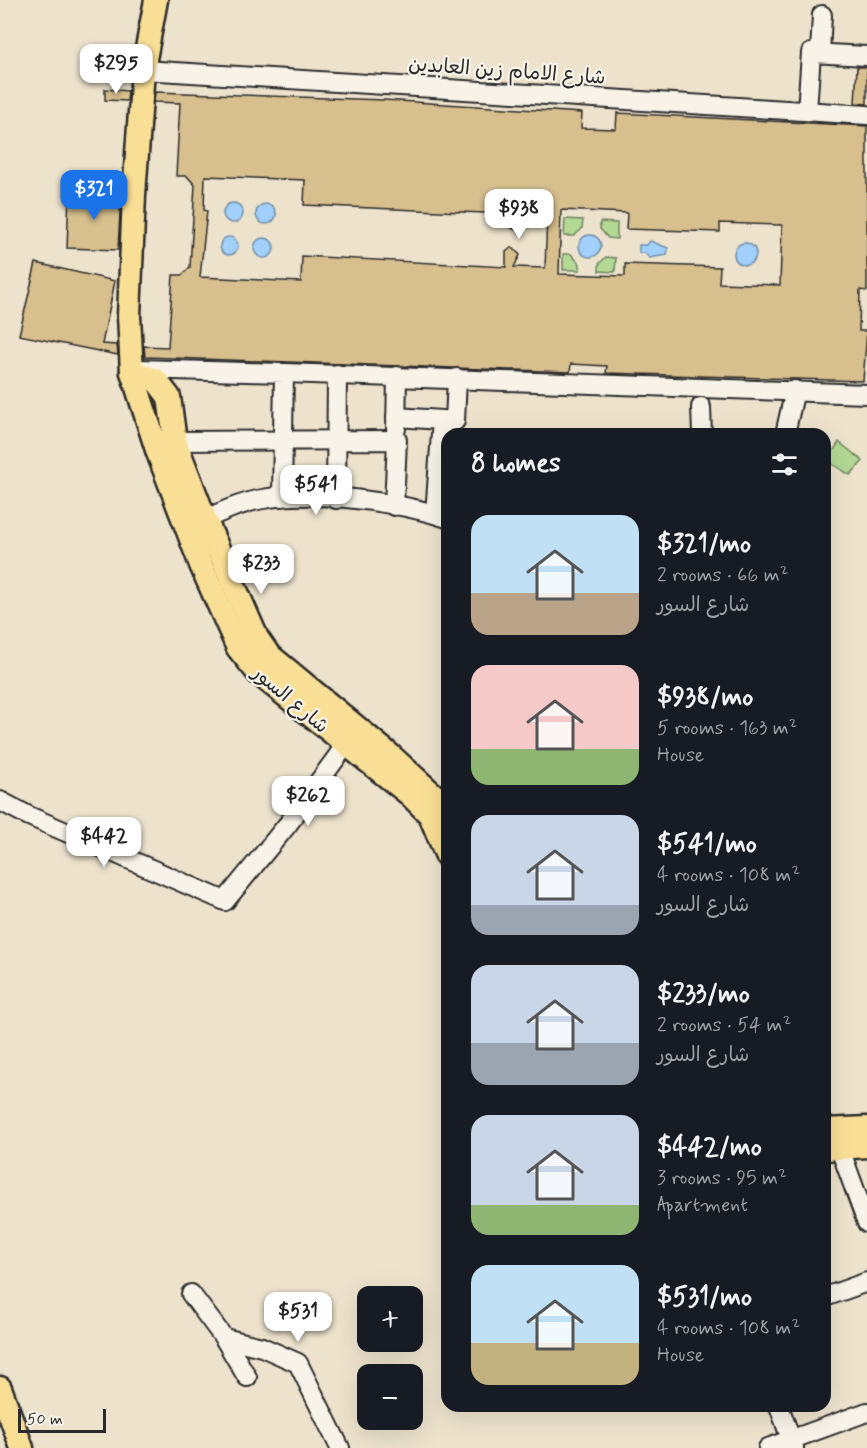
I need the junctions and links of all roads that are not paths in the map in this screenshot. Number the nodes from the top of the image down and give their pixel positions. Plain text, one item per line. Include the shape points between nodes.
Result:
1 (156, 0) edge
2 (172, 0) edge
3 (822, 15) dead end
4 (820, 53) junction
5 (867, 56) edge
6 (144, 75) junction
7 (807, 111) junction
8 (867, 115) edge
9 (132, 370) junction
10 (284, 373) junction
11 (337, 374) junction
12 (397, 376) junction
13 (457, 378) junction
14 (795, 390) junction
15 (867, 394) edge
16 (701, 407) dead end
17 (396, 417) junction
18 (442, 420) junction
19 (442, 428) edge
20 (702, 428) edge
21 (786, 428) edge
22 (282, 440) junction
23 (336, 440) junction
24 (397, 440) junction
25 (175, 441) junction
26 (282, 497) junction
27 (336, 499) junction
28 (394, 506) junction
29 (441, 516) edge
30 (196, 524) junction
31 (352, 737) junction
32 (0, 801) edge
33 (441, 803) edge
34 (441, 842) edge
35 (867, 1128) edge
36 (831, 1139) edge
37 (831, 1139) edge
38 (831, 1141) edge
39 (867, 1146) edge
40 (867, 1223) edge
41 (867, 1281) edge
42 (191, 1294) dead end
43 (831, 1295) edge
44 (224, 1338) junction
45 (247, 1377) dead end
46 (0, 1388) edge
47 (781, 1412) edge
48 (867, 1412) edge
49 (793, 1444) edge
50 (22, 1448) edge
51 (340, 1448) edge
52 (768, 1448) edge

1 - 6 main road, شارع السور
2 - 6 main road, شارع السور via 160,46
3 - 4 street
4 - 5 street
4 - 7 street via 811,53
6 - 7 street, شارع الامام زين العابدين
6 - 9 main road, شارع السور via 129,316
7 - 8 street, شارع الامام زين العابدين
9 - 10 street
9 - 25 main road, شارع السور via 156,380 166,391
9 - 30 main road, شارع السور via 158,453
10 - 11 street
10 - 22 street
11 - 12 street
11 - 23 street
12 - 13 street
12 - 17 street
13 - 14 street
13 - 18 street via 455,421
14 - 15 street
14 - 21 street
16 - 20 street
17 - 18 street
17 - 24 street
18 - 19 street
22 - 23 street
22 - 25 street
22 - 26 street
23 - 24 street
23 - 27 street
24 - 28 street
25 - 30 main road, شارع السور
26 - 27 street
26 - 30 street via 238,505
27 - 28 street
28 - 29 street
30 - 31 main road, شارع السور via 227,628 248,663
31 - 32 street via 225,901
31 - 33 main road, شارع السور
31 - 34 main road, شارع السور via 430,815
35 - 36 main road
37 - 39 main road
38 - 40 street
41 - 43 street
42 - 44 street
44 - 45 street
44 - 51 street via 262,1347 298,1363
46 - 50 main road
47 - 49 street
48 - 49 street
49 - 52 street

